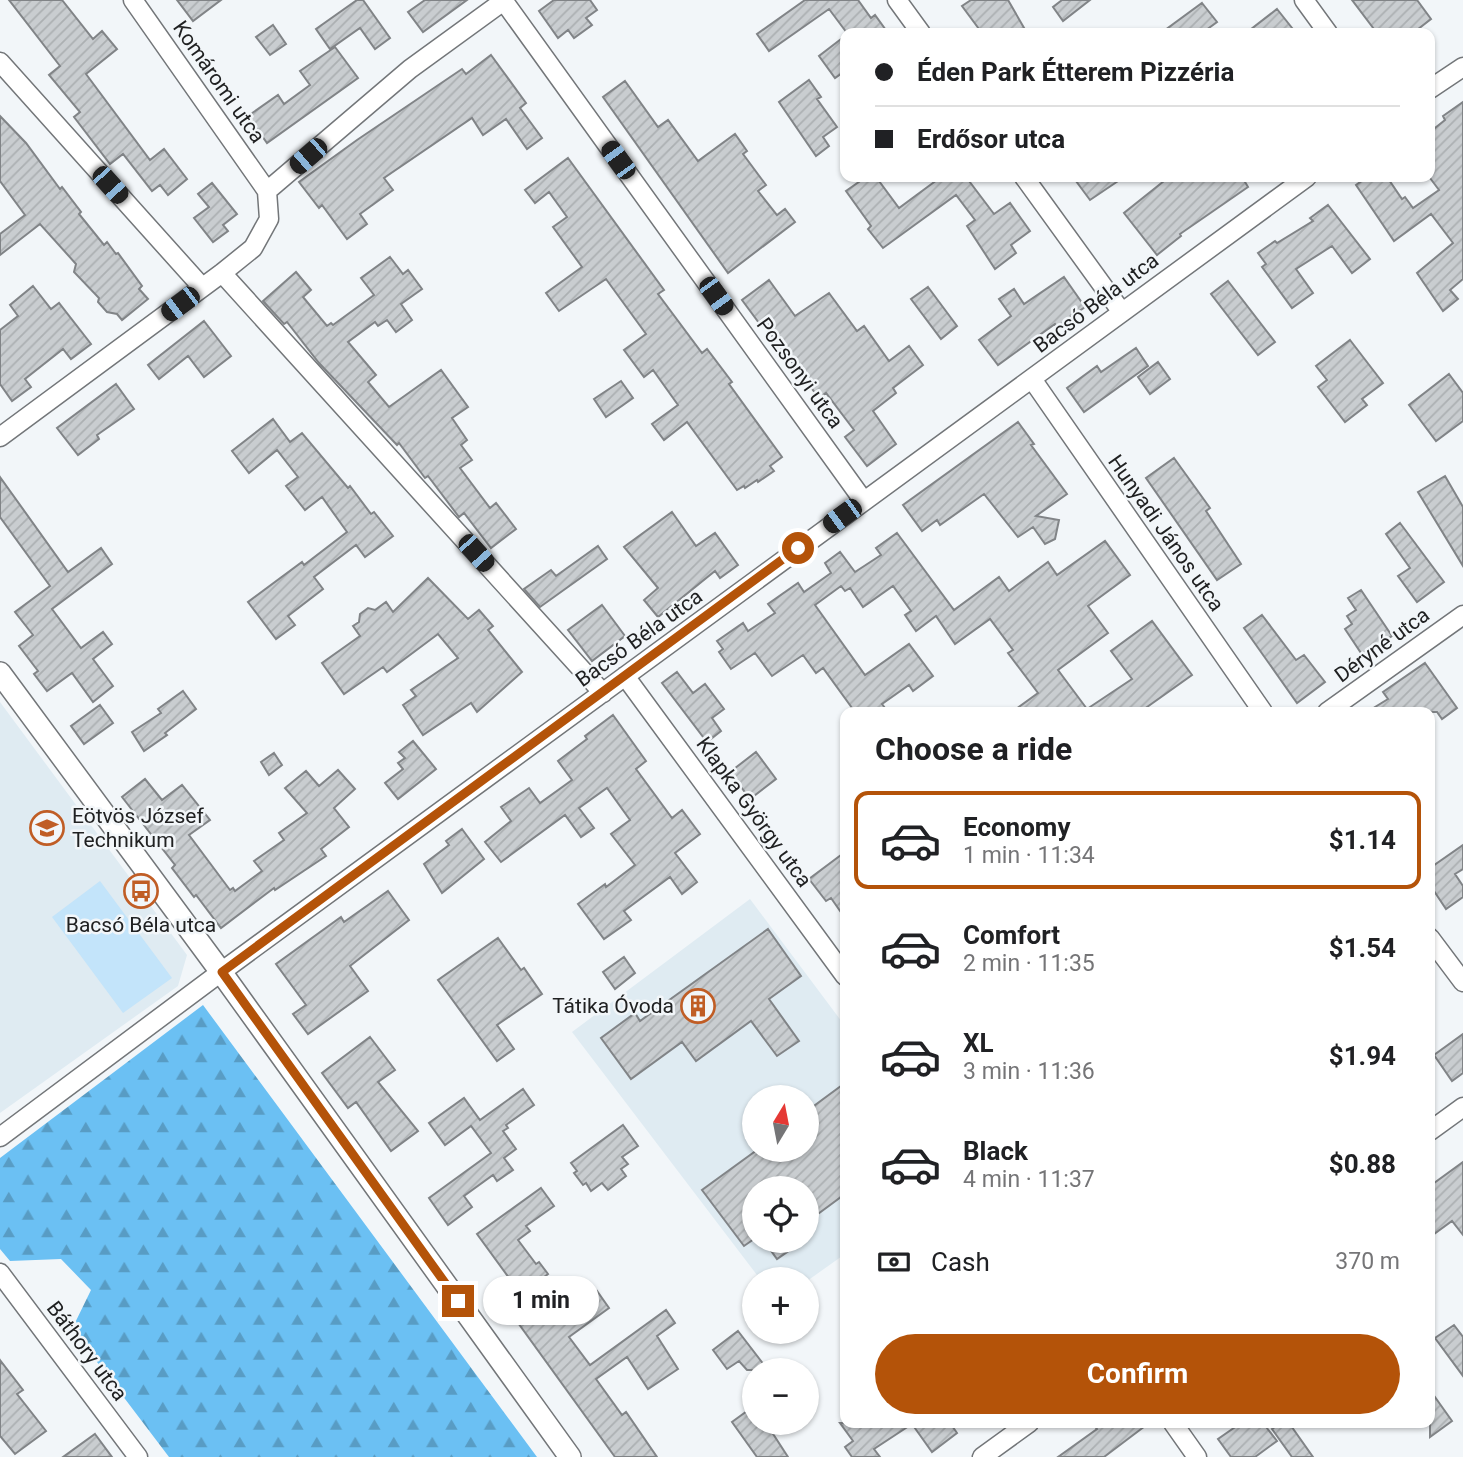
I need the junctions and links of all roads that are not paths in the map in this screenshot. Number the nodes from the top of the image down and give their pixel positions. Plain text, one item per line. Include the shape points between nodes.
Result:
1 (133, 0) edge
2 (504, 0) edge
3 (897, 0) edge
4 (1304, 0) edge
5 (917, 28) edge
6 (1324, 28) edge
7 (0, 62) edge
8 (1463, 67) edge
9 (1435, 86) edge
10 (1028, 182) edge
11 (1300, 182) edge
12 (267, 191) junction
13 (222, 273) junction
14 (202, 287) junction
15 (1121, 312) junction
16 (1032, 379) junction
17 (0, 437) edge
18 (863, 500) junction
19 (1463, 615) edge
20 (0, 673) edge
21 (625, 676) junction
22 (603, 693) junction
23 (1261, 707) edge
24 (1334, 707) edge
25 (1435, 945) edge
26 (840, 969) edge
27 (222, 972) junction
28 (1463, 982) edge
29 (1463, 1107) edge
30 (1435, 1127) edge
31 (0, 1137) edge
32 (0, 1273) edge
33 (1022, 1428) edge
34 (1177, 1428) edge
35 (138, 1457) edge
36 (570, 1457) edge
37 (982, 1457) edge
38 (1198, 1457) edge

1 - 12 street, Komáromi utca
2 - 12 street via 410,69
2 - 18 street, Pozsonyi utca
3 - 5 street
4 - 6 street
7 - 14 street
8 - 9 street
10 - 15 street
11 - 15 street, Bacsó Béla utca
12 - 13 street via 269,219 253,248
13 - 14 street
13 - 22 street
14 - 17 street
15 - 16 street, Bacsó Béla utca
16 - 18 street, Bacsó Béla utca
16 - 23 street, Hunyadi János utca
18 - 21 street, Bacsó Béla utca
19 - 24 street, Déryné utca
20 - 27 street
21 - 22 street, Bacsó Béla utca
21 - 26 street, Klapka György utca
22 - 27 street, Bacsó Béla utca
25 - 28 street
27 - 31 street, Bacsó Béla utca
27 - 36 street
29 - 30 street
32 - 35 street, Báthory utca
33 - 37 street
34 - 38 street

